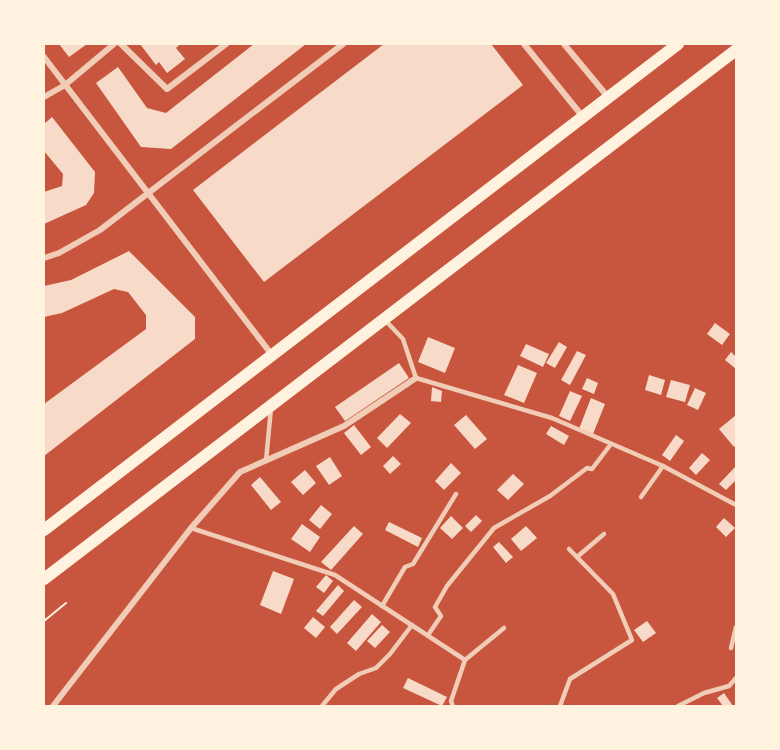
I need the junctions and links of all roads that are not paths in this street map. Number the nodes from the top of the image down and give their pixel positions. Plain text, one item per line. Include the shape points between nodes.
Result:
1 (114, 44) edge
2 (121, 44) edge
3 (226, 44) edge
4 (343, 44) edge
5 (524, 44) edge
6 (564, 44) edge
7 (678, 44) edge
8 (730, 44) edge
9 (736, 51) edge
10 (44, 57) edge
11 (65, 85) junction
12 (44, 97) edge
13 (608, 97) junction
14 (583, 117) junction
15 (147, 193) junction
16 (44, 258) edge
17 (384, 319) junction
18 (272, 355) junction
19 (416, 378) junction
20 (271, 405) junction
21 (611, 444) junction
22 (266, 460) junction
23 (663, 466) junction
24 (456, 494) dead end
25 (641, 497) dead end
26 (736, 505) edge
27 (191, 528) junction
28 (44, 530) edge
29 (604, 534) dead end
30 (569, 549) dead end
31 (577, 557) junction
32 (44, 579) edge
33 (382, 606) junction
34 (412, 625) junction
35 (736, 627) edge
36 (504, 628) dead end
37 (428, 635) junction
38 (731, 648) dead end
39 (465, 660) junction
40 (736, 678) edge
41 (53, 706) edge
42 (322, 706) edge
43 (453, 706) edge
44 (560, 706) edge
45 (678, 706) edge

1 - 11 street
2 - 3 street via 167,89
4 - 15 street
5 - 14 street
6 - 13 street
7 - 13 main road
8 - 9 main road
9 - 17 main road
10 - 11 street
11 - 12 street
11 - 15 street
13 - 14 main road
14 - 18 main road
15 - 16 street via 93,234
15 - 18 street
17 - 19 lane via 403,339
17 - 20 main road
18 - 28 main road
19 - 21 lane via 552,418
19 - 22 street via 345,426
20 - 22 lane
20 - 32 main road
21 - 23 lane
21 - 37 lane via 592,469 588,467 550,496 494,528 444,591 435,609 441,616
22 - 27 street via 240,472
23 - 25 lane
23 - 26 lane
24 - 33 lane
27 - 33 lane via 334,575
27 - 41 street
29 - 31 lane
30 - 31 lane
31 - 44 lane via 613,594 632,640 570,679
33 - 34 lane
34 - 37 lane
34 - 42 lane via 376,668 336,689
35 - 38 lane
36 - 39 lane
37 - 39 lane
39 - 43 lane via 451,701
40 - 45 lane via 729,686

